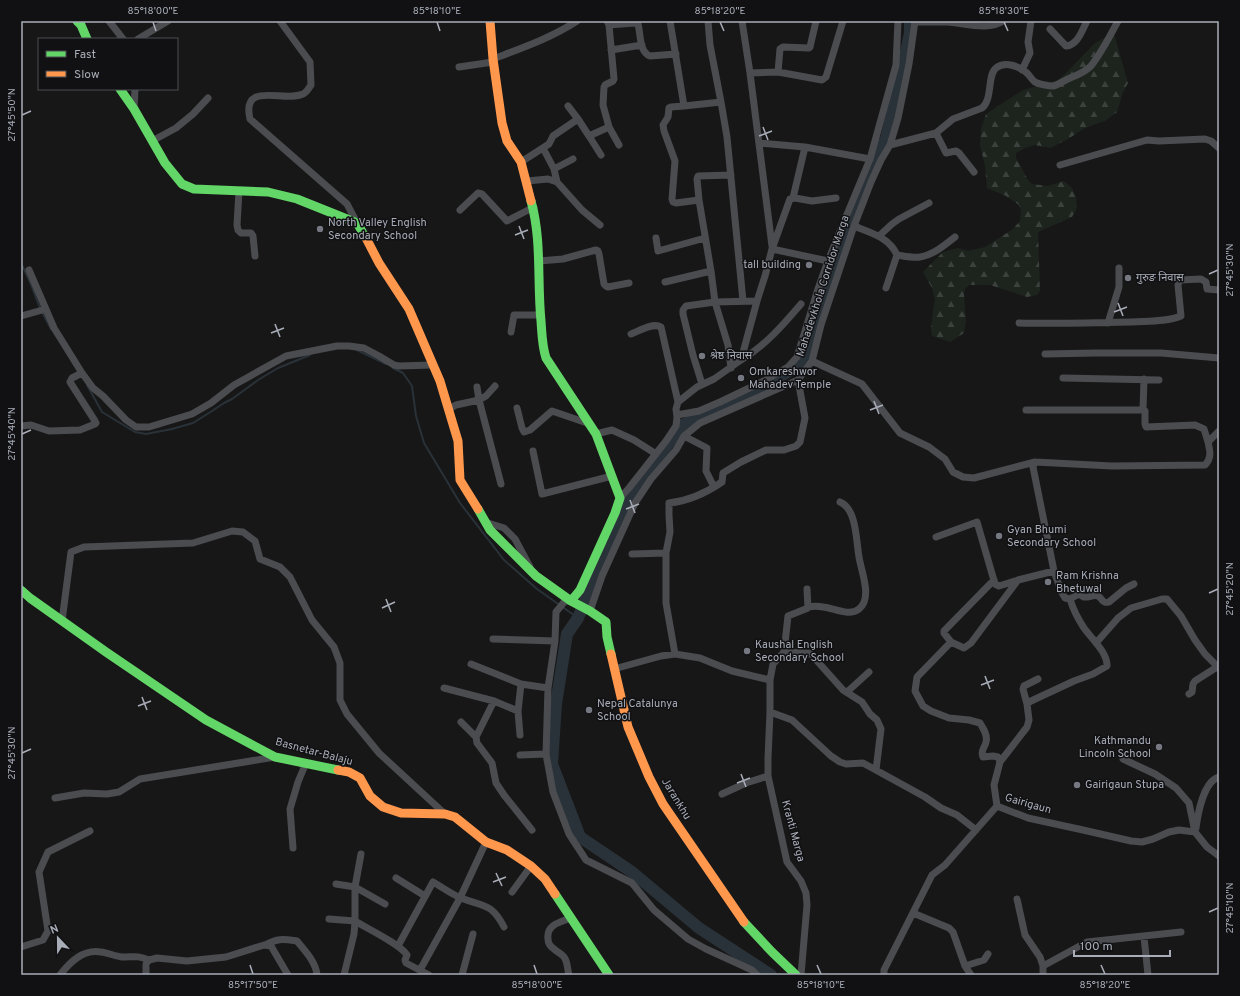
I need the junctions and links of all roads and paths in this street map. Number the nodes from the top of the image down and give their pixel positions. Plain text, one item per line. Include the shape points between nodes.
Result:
1 (77, 21) edge
2 (109, 21) edge
3 (168, 21) edge
4 (280, 21) edge
5 (490, 21) edge
6 (577, 21) edge
7 (670, 21) edge
8 (708, 21) edge
9 (742, 21) edge
10 (816, 21) edge
11 (843, 21) edge
12 (898, 21) edge
13 (1003, 21) edge
14 (1031, 21) edge
15 (1087, 21) edge
16 (1109, 21) edge
17 (915, 22) edge
18 (608, 23) edge
19 (1117, 23) edge
20 (1050, 29) dead end
21 (87, 38) edge
22 (122, 38) edge
23 (140, 38) edge
24 (642, 45) junction
25 (611, 50) junction
26 (676, 54) junction
27 (493, 60) junction
28 (459, 67) dead end
29 (1022, 70) junction
30 (778, 72) junction
31 (750, 73) junction
32 (121, 90) edge
33 (135, 90) edge
34 (208, 98) dead end
35 (721, 102) junction
36 (568, 106) dead end
37 (684, 106) junction
38 (134, 109) junction
39 (578, 120) junction
40 (609, 127) junction
41 (936, 133) junction
42 (589, 136) junction
43 (152, 141) junction
44 (759, 143) junction
45 (619, 145) dead end
46 (890, 145) junction
47 (805, 147) junction
48 (543, 148) junction
49 (1219, 148) edge
50 (601, 155) dead end
51 (573, 159) dead end
52 (870, 159) junction
53 (521, 162) junction
54 (1060, 164) dead end
55 (554, 169) junction
56 (974, 172) dead end
57 (731, 175) junction
58 (527, 181) junction
59 (557, 182) junction
60 (238, 191) junction
61 (793, 198) junction
62 (836, 198) dead end
63 (699, 200) junction
64 (929, 203) dead end
65 (534, 207) junction
66 (460, 210) dead end
67 (357, 223) junction
68 (600, 225) dead end
69 (854, 226) junction
70 (880, 236) junction
71 (955, 237) dead end
72 (656, 238) dead end
73 (706, 238) junction
74 (772, 249) junction
75 (897, 255) junction
76 (255, 256) dead end
77 (539, 260) junction
78 (828, 261) junction
79 (1119, 268) dead end
80 (29, 270) dead end
81 (711, 271) junction
82 (665, 282) dead end
83 (629, 283) dead end
84 (886, 288) dead end
85 (1219, 290) edge
86 (743, 301) junction
87 (757, 301) junction
88 (714, 302) junction
89 (801, 304) dead end
90 (46, 309) junction
91 (541, 315) junction
92 (21, 316) edge
93 (1019, 323) dead end
94 (1108, 323) junction
95 (511, 332) dead end
96 (631, 334) dead end
97 (1045, 354) dead end
98 (1219, 358) edge
99 (741, 360) junction
100 (812, 361) junction
101 (432, 365) junction
102 (731, 368) junction
103 (82, 373) junction
104 (1063, 378) dead end
105 (1144, 379) junction
106 (798, 380) junction
107 (1159, 380) dead end
108 (702, 384) junction
109 (495, 386) dead end
110 (477, 387) dead end
111 (479, 400) junction
112 (681, 400) junction
113 (517, 408) dead end
114 (449, 409) junction
115 (1026, 410) dead end
116 (1144, 410) junction
117 (677, 415) junction
118 (590, 424) junction
119 (21, 426) edge
120 (1219, 431) edge
121 (596, 434) junction
122 (684, 436) junction
123 (1208, 442) junction
124 (533, 451) dead end
125 (656, 454) junction
126 (1035, 462) junction
127 (612, 476) junction
128 (501, 484) dead end
129 (714, 487) junction
130 (620, 498) junction
131 (840, 502) dead end
132 (936, 537) dead end
133 (666, 553) junction
134 (632, 554) dead end
135 (1054, 571) junction
136 (994, 580) junction
137 (1018, 580) junction
138 (1134, 584) dead end
139 (808, 589) dead end
140 (21, 590) edge
141 (1070, 599) junction
142 (568, 601) junction
143 (808, 607) junction
144 (590, 611) junction
145 (62, 621) junction
146 (493, 639) dead end
147 (555, 641) junction
148 (951, 642) junction
149 (1096, 643) junction
150 (784, 652) junction
151 (675, 654) junction
152 (471, 664) dead end
153 (1218, 667) edge
154 (614, 670) junction
155 (869, 672) dead end
156 (1038, 678) dead end
157 (770, 680) junction
158 (522, 684) junction
159 (444, 688) dead end
160 (548, 688) junction
161 (846, 692) junction
162 (1188, 694) dead end
163 (494, 701) junction
164 (1027, 704) junction
165 (518, 711) junction
166 (770, 712) junction
167 (461, 722) dead end
168 (520, 735) dead end
169 (476, 737) junction
170 (546, 754) junction
171 (520, 755) dead end
172 (275, 757) junction
173 (1123, 759) dead end
174 (1000, 762) junction
175 (306, 763) junction
176 (876, 770) junction
177 (768, 776) junction
178 (1219, 777) edge
179 (722, 794) dead end
180 (55, 798) dead end
181 (997, 806) junction
182 (445, 814) junction
183 (532, 830) dead end
184 (976, 830) junction
185 (90, 831) dead end
186 (1195, 832) junction
187 (486, 842) junction
188 (293, 848) dead end
189 (361, 854) dead end
190 (1219, 856) edge
191 (531, 866) junction
192 (396, 878) dead end
193 (336, 884) dead end
194 (355, 887) junction
195 (512, 892) dead end
196 (425, 896) junction
197 (460, 898) junction
198 (1017, 899) dead end
199 (384, 904) dead end
200 (913, 913) junction
201 (571, 918) junction
202 (330, 919) dead end
203 (355, 921) junction
204 (504, 927) dead end
205 (1181, 932) dead end
206 (473, 934) dead end
207 (1144, 937) junction
208 (264, 945) junction
209 (398, 946) junction
210 (21, 947) edge
211 (988, 954) dead end
212 (149, 960) junction
213 (965, 966) junction
214 (1042, 966) junction
215 (420, 970) junction
216 (60, 975) edge
217 (146, 975) edge
218 (288, 975) edge
219 (317, 975) edge
220 (344, 975) edge
221 (430, 975) edge
222 (462, 975) edge
223 (569, 975) edge
224 (609, 975) edge
225 (757, 975) edge
226 (796, 975) edge
227 (801, 975) edge
228 (884, 975) edge
229 (972, 975) edge
230 (1043, 975) edge
231 (1148, 975) edge

1 - 21 street via 82,25
2 - 22 street
3 - 23 street
4 - 67 street via 310,62 312,85 304,94 295,96 258,96 251,101 248,111 250,120 347,204
5 - 27 street
6 - 27 street via 532,45
7 - 26 street
8 - 35 street
9 - 31 street
10 - 30 street via 809,48 780,49
11 - 30 street via 826,77 822,80
12 - 52 street via 896,65
13 - 17 street via 984,26
14 - 29 street via 1028,42 1030,53
15 - 20 street via 1071,46 1066,46
16 - 19 street
17 - 46 street, Mahadevkhola Corridor Marga via 909,64
18 - 24 street via 638,24
18 - 25 street
19 - 29 street via 1090,66 1080,74 1054,86 1035,83
24 - 25 street
24 - 26 street via 646,55
25 - 40 street via 614,79 604,87 603,105
26 - 37 street
27 - 28 street
27 - 53 street via 502,123 507,141
29 - 41 street via 1011,65 996,68 986,105 953,118
30 - 31 street
31 - 44 street
32 - 38 street
33 - 38 street
34 - 43 street via 176,128
35 - 37 street
35 - 57 street
36 - 39 street
37 - 63 street via 669,108 668,118 663,125 674,161 672,199 676,203
38 - 43 street
39 - 42 street
39 - 48 street via 552,137 549,144
40 - 42 street
40 - 45 street
41 - 46 street
41 - 56 street via 946,153 959,153
42 - 50 street
43 - 60 street via 182,184 194,190
44 - 47 street
44 - 74 street
46 - 69 street, Mahadevkhola Corridor Marga via 871,182
47 - 52 street
47 - 61 street
48 - 53 street
48 - 55 street
49 - 54 street via 1211,141 1205,140 1147,140
51 - 55 street
52 - 78 street
53 - 58 street
55 - 59 street
57 - 63 street via 698,176
57 - 86 street
58 - 59 street via 548,178
58 - 65 street
59 - 68 street via 582,210
60 - 67 street via 268,192 297,199
60 - 76 street via 238,230 242,233 251,233 253,236
61 - 62 street via 812,201
61 - 74 street via 790,200
63 - 73 street
64 - 70 street via 899,219
65 - 66 street via 507,221 482,194 478,193
65 - 77 street
67 - 101 street, Jarankhu via 409,309
69 - 70 street
69 - 100 street, Mahadevkhola Corridor Marga via 821,325
70 - 75 street
71 - 75 street via 945,246 925,256
72 - 73 street via 658,251
73 - 81 street
74 - 78 street
74 - 87 street
75 - 84 street
77 - 83 street via 563,259 596,250 599,254 604,284 608,287
77 - 91 street
78 - 117 street via 797,357 788,367 720,402 699,411
79 - 94 street via 1119,287
80 - 90 street
81 - 82 street
81 - 88 street
85 - 94 street via 1208,289 1206,282 1201,279 1180,280 1178,285 1181,316
86 - 87 street
86 - 88 street
87 - 99 street
88 - 102 street via 728,344
88 - 108 street via 686,306 683,310
89 - 99 street via 778,331
90 - 92 street
90 - 103 street via 54,328
91 - 95 street via 514,315
91 - 118 street via 546,358
93 - 94 street
96 - 112 street via 652,326 661,326
97 - 98 street via 1161,353
99 - 102 street
100 - 106 street, Mahadevkhola Corridor Marga
100 - 126 street via 862,384 900,433 945,458 953,472 963,477 974,478
101 - 103 street via 394,365 364,348 349,346 286,356 234,385 192,414 142,428 126,420 93,388
101 - 114 street, Jarankhu
102 - 108 street
103 - 119 street via 70,382 95,420 95,424 80,430 49,431 31,425
104 - 105 street
105 - 107 street
105 - 116 street
106 - 122 street, Mahadevkhola Corridor Marga via 700,424
106 - 129 street via 805,418 800,442 784,450 766,450 741,462 723,473 722,482
108 - 112 street
109 - 111 street
110 - 111 street
111 - 114 street
111 - 128 street
112 - 117 street via 676,409
113 - 118 street via 524,432 552,411
114 - 142 street, Jarankhu via 458,441 460,480 485,522 533,573
115 - 116 street
116 - 123 street via 1146,427 1195,425 1204,429
117 - 125 street via 676,426
118 - 121 street
120 - 123 street
121 - 125 street via 612,430
121 - 127 street
122 - 129 street via 707,448 706,470
122 - 144 street, Mahadevkhola Corridor Marga via 635,503 602,576
123 - 126 street via 1211,456 1205,465 1112,466
124 - 127 street via 542,494
125 - 130 street
126 - 135 street via 1033,467
127 - 130 street
129 - 133 street via 683,502 669,503 670,532
130 - 142 street via 580,590
131 - 143 street via 848,508 855,528 865,582 863,605 858,610 850,612 818,606
132 - 136 street via 978,523
133 - 134 street
133 - 151 street via 666,603
135 - 137 street
135 - 141 street via 1061,591 1065,598
136 - 137 street via 999,586
136 - 148 street via 944,631
137 - 148 street via 971,643 964,648
138 - 141 street via 1106,603 1098,596 1084,597 1078,594
139 - 143 street
140 - 145 street, Basnetar-Balaju
141 - 149 street via 1084,629
142 - 144 street, Jarankhu
142 - 147 street via 556,612
143 - 150 street via 788,616
144 - 154 street, Jarankhu via 606,622
145 - 172 street, Basnetar-Balaju via 206,720
145 - 182 street via 71,552 84,547 192,543 232,531 243,532 255,541 260,559 280,567 290,577 312,620 334,647 340,663 340,700 347,714 379,752
146 - 147 street
147 - 160 street
148 - 174 street via 917,677 915,691 923,706 931,711 949,718 980,723 986,736 983,757 998,757
149 - 153 street via 1118,618 1132,608 1167,599 1205,654
149 - 164 street via 1107,666 1047,692
150 - 157 street, Kranti Marga via 773,664
150 - 161 street via 810,653
151 - 154 street
151 - 157 street via 700,658 732,671
152 - 158 street
153 - 162 street via 1195,681 1192,692
154 - 226 street, Jarankhu via 628,727 663,804 744,922
155 - 161 street
156 - 164 street via 1024,686
157 - 166 street, Kranti Marga
158 - 160 street
158 - 165 street
159 - 163 street
160 - 170 street
161 - 176 street via 862,702 881,729
163 - 165 street
163 - 169 street
164 - 174 street via 1027,727
165 - 168 street
166 - 176 street via 792,720 840,762 863,763
166 - 177 street, Kranti Marga
167 - 169 street
169 - 183 street via 477,743 492,762 496,783
170 - 171 street
170 - 225 street via 553,792 569,834 586,860 632,883 654,910 688,939 752,970
172 - 175 street, Basnetar-Balaju
172 - 180 street via 140,778 119,792 84,793
173 - 186 street via 1155,774 1176,788 1189,803
174 - 181 street via 994,785
175 - 182 street, Basnetar-Balaju via 349,772 360,778 370,796 383,807 401,813
175 - 188 street via 290,809
176 - 184 street via 957,815
177 - 179 street
177 - 227 street, Kranti Marga via 788,862 806,893
178 - 186 street via 1209,783
181 - 184 street, Gairigaun
181 - 186 street, Gairigaun via 1028,818 1131,841 1153,840 1179,830
182 - 187 street, Basnetar-Balaju via 455,817
184 - 200 street, Gairigaun via 945,865 932,875
185 - 210 street via 48,852 39,872 48,931 43,940
186 - 190 street via 1207,847
187 - 191 street, Basnetar-Balaju via 507,850
187 - 197 street
189 - 194 street
191 - 195 street
191 - 201 street, Basnetar-Balaju via 545,879
192 - 196 street
193 - 194 street
194 - 199 street
194 - 203 street
196 - 197 street via 433,882
196 - 209 street
197 - 204 street via 484,905 498,916
197 - 215 street
198 - 214 street via 1025,935 1040,957
200 - 213 street via 953,932
200 - 228 street, Gairigaun via 884,970
201 - 223 street via 551,927 547,933 548,942 565,957
201 - 224 street, Basnetar-Balaju
202 - 203 street
203 - 209 street
203 - 220 street
205 - 207 street
206 - 222 street
207 - 214 street via 1087,942
207 - 231 street
208 - 212 street via 226,957 187,961 157,958
208 - 218 street via 271,946
208 - 219 street via 283,938 297,941 316,969
209 - 215 street via 407,955 406,963
211 - 213 street via 984,960
212 - 216 street via 140,956 121,957 86,952 75,959
212 - 217 street via 146,964
213 - 229 street
214 - 230 street
215 - 221 street

